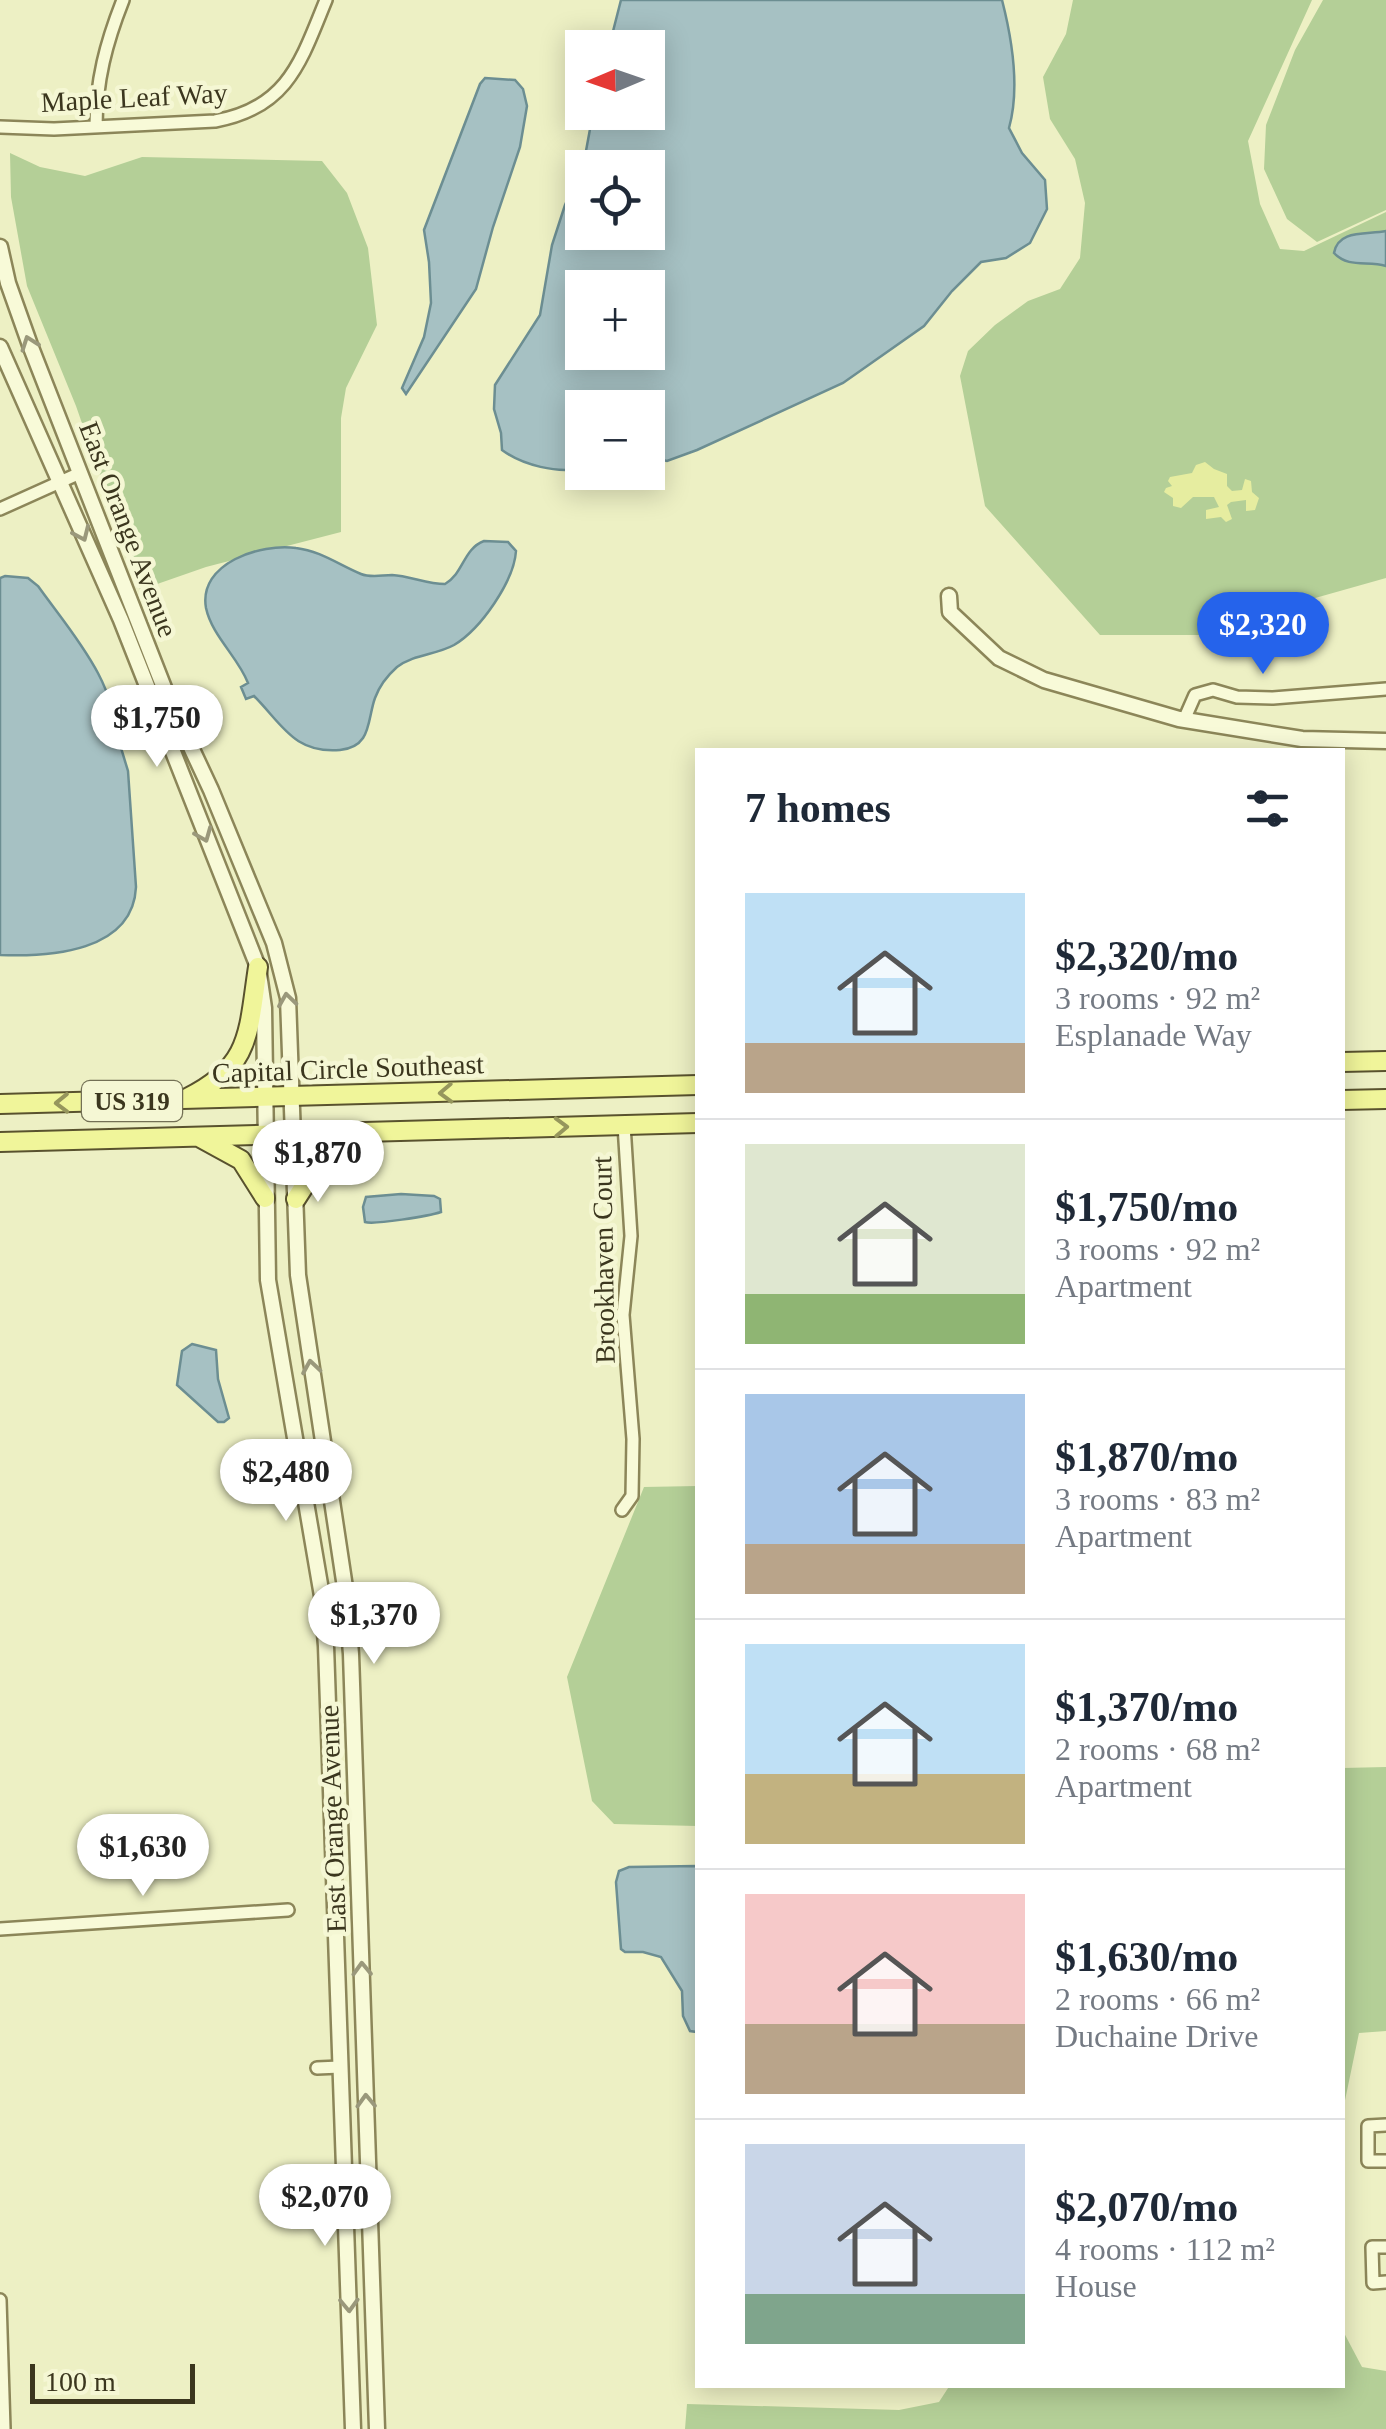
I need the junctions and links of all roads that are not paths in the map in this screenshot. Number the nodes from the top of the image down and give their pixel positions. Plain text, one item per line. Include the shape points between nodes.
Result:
1 (123, 0) edge
2 (326, 0) edge
3 (0, 127) edge
4 (96, 127) junction
5 (0, 246) edge
6 (0, 348) edge
7 (80, 473) junction
8 (60, 483) junction
9 (0, 509) edge
10 (949, 596) dead end
11 (1386, 689) edge
12 (1184, 720) junction
13 (1386, 741) edge
14 (258, 968) junction
15 (1386, 1061) edge
16 (1345, 1062) edge
17 (695, 1086) edge
18 (294, 1097) junction
19 (1386, 1098) edge
20 (264, 1099) junction
21 (183, 1100) junction
22 (1345, 1100) edge
23 (0, 1104) edge
24 (695, 1122) edge
25 (624, 1125) junction
26 (355, 1134) junction
27 (264, 1135) junction
28 (199, 1136) junction
29 (295, 1136) junction
30 (0, 1142) edge
31 (264, 1198) junction
32 (296, 1199) junction
33 (622, 1510) dead end
34 (288, 1910) dead end
35 (0, 1928) edge
36 (365, 2066) junction
37 (340, 2067) junction
38 (317, 2068) dead end
39 (1386, 2126) edge
40 (1386, 2161) edge
41 (1386, 2247) edge
42 (1386, 2282) edge
43 (0, 2300) edge
44 (4, 2429) edge
45 (353, 2429) edge
46 (378, 2429) edge

1 - 4 street via 102,58
2 - 4 street, Maple Leaf Way via 287,84 259,108 215,121
3 - 4 street, Maple Leaf Way
7 -> 5 street, East Orange Avenue
6 - 8 street, East Orange Avenue
7 - 8 street
18 -> 7 street, East Orange Avenue via 288,998 274,943
8 - 9 street
8 -> 14 street, East Orange Avenue
10 - 12 street via 950,612 999,658 1044,680
11 - 12 street via 1252,698 1203,691 1194,695
12 - 13 street via 1302,739
14 - 20 street, East Orange Avenue
14 - 21 main road via 249,1030 235,1064
15 - 16 main road
17 -> 18 main road, Capital Circle Southeast / US 319
18 - 20 main road, Capital Circle Southeast / US 319
18 - 29 street, East Orange Avenue
19 - 22 main road
20 - 21 main road, Capital Circle Southeast / US 319
20 - 27 street, East Orange Avenue
21 -> 23 main road, Capital Circle Southeast / US 319
24 - 25 main road, US 319
26 -> 25 main road, US 319
25 - 33 street, Brookhaven Court via 630,1236 623,1315 633,1439 632,1496
26 - 29 main road, US 319
26 - 32 main road via 323,1157
27 - 28 main road, US 319
27 - 29 main road, US 319
27 - 31 street, East Orange Avenue
28 - 30 main road, US 319
28 - 31 main road via 241,1160
29 - 32 street, East Orange Avenue
31 - 37 street, East Orange Avenue via 274,1324 324,1613
36 -> 32 street, East Orange Avenue via 350,1634 298,1275
34 - 35 street
36 - 37 street
46 -> 36 street, East Orange Avenue
37 - 38 street
37 -> 45 street, East Orange Avenue
39 - 40 street via 1368,2126 1368,2161
41 - 42 street via 1372,2247 1372,2282
43 - 44 street

